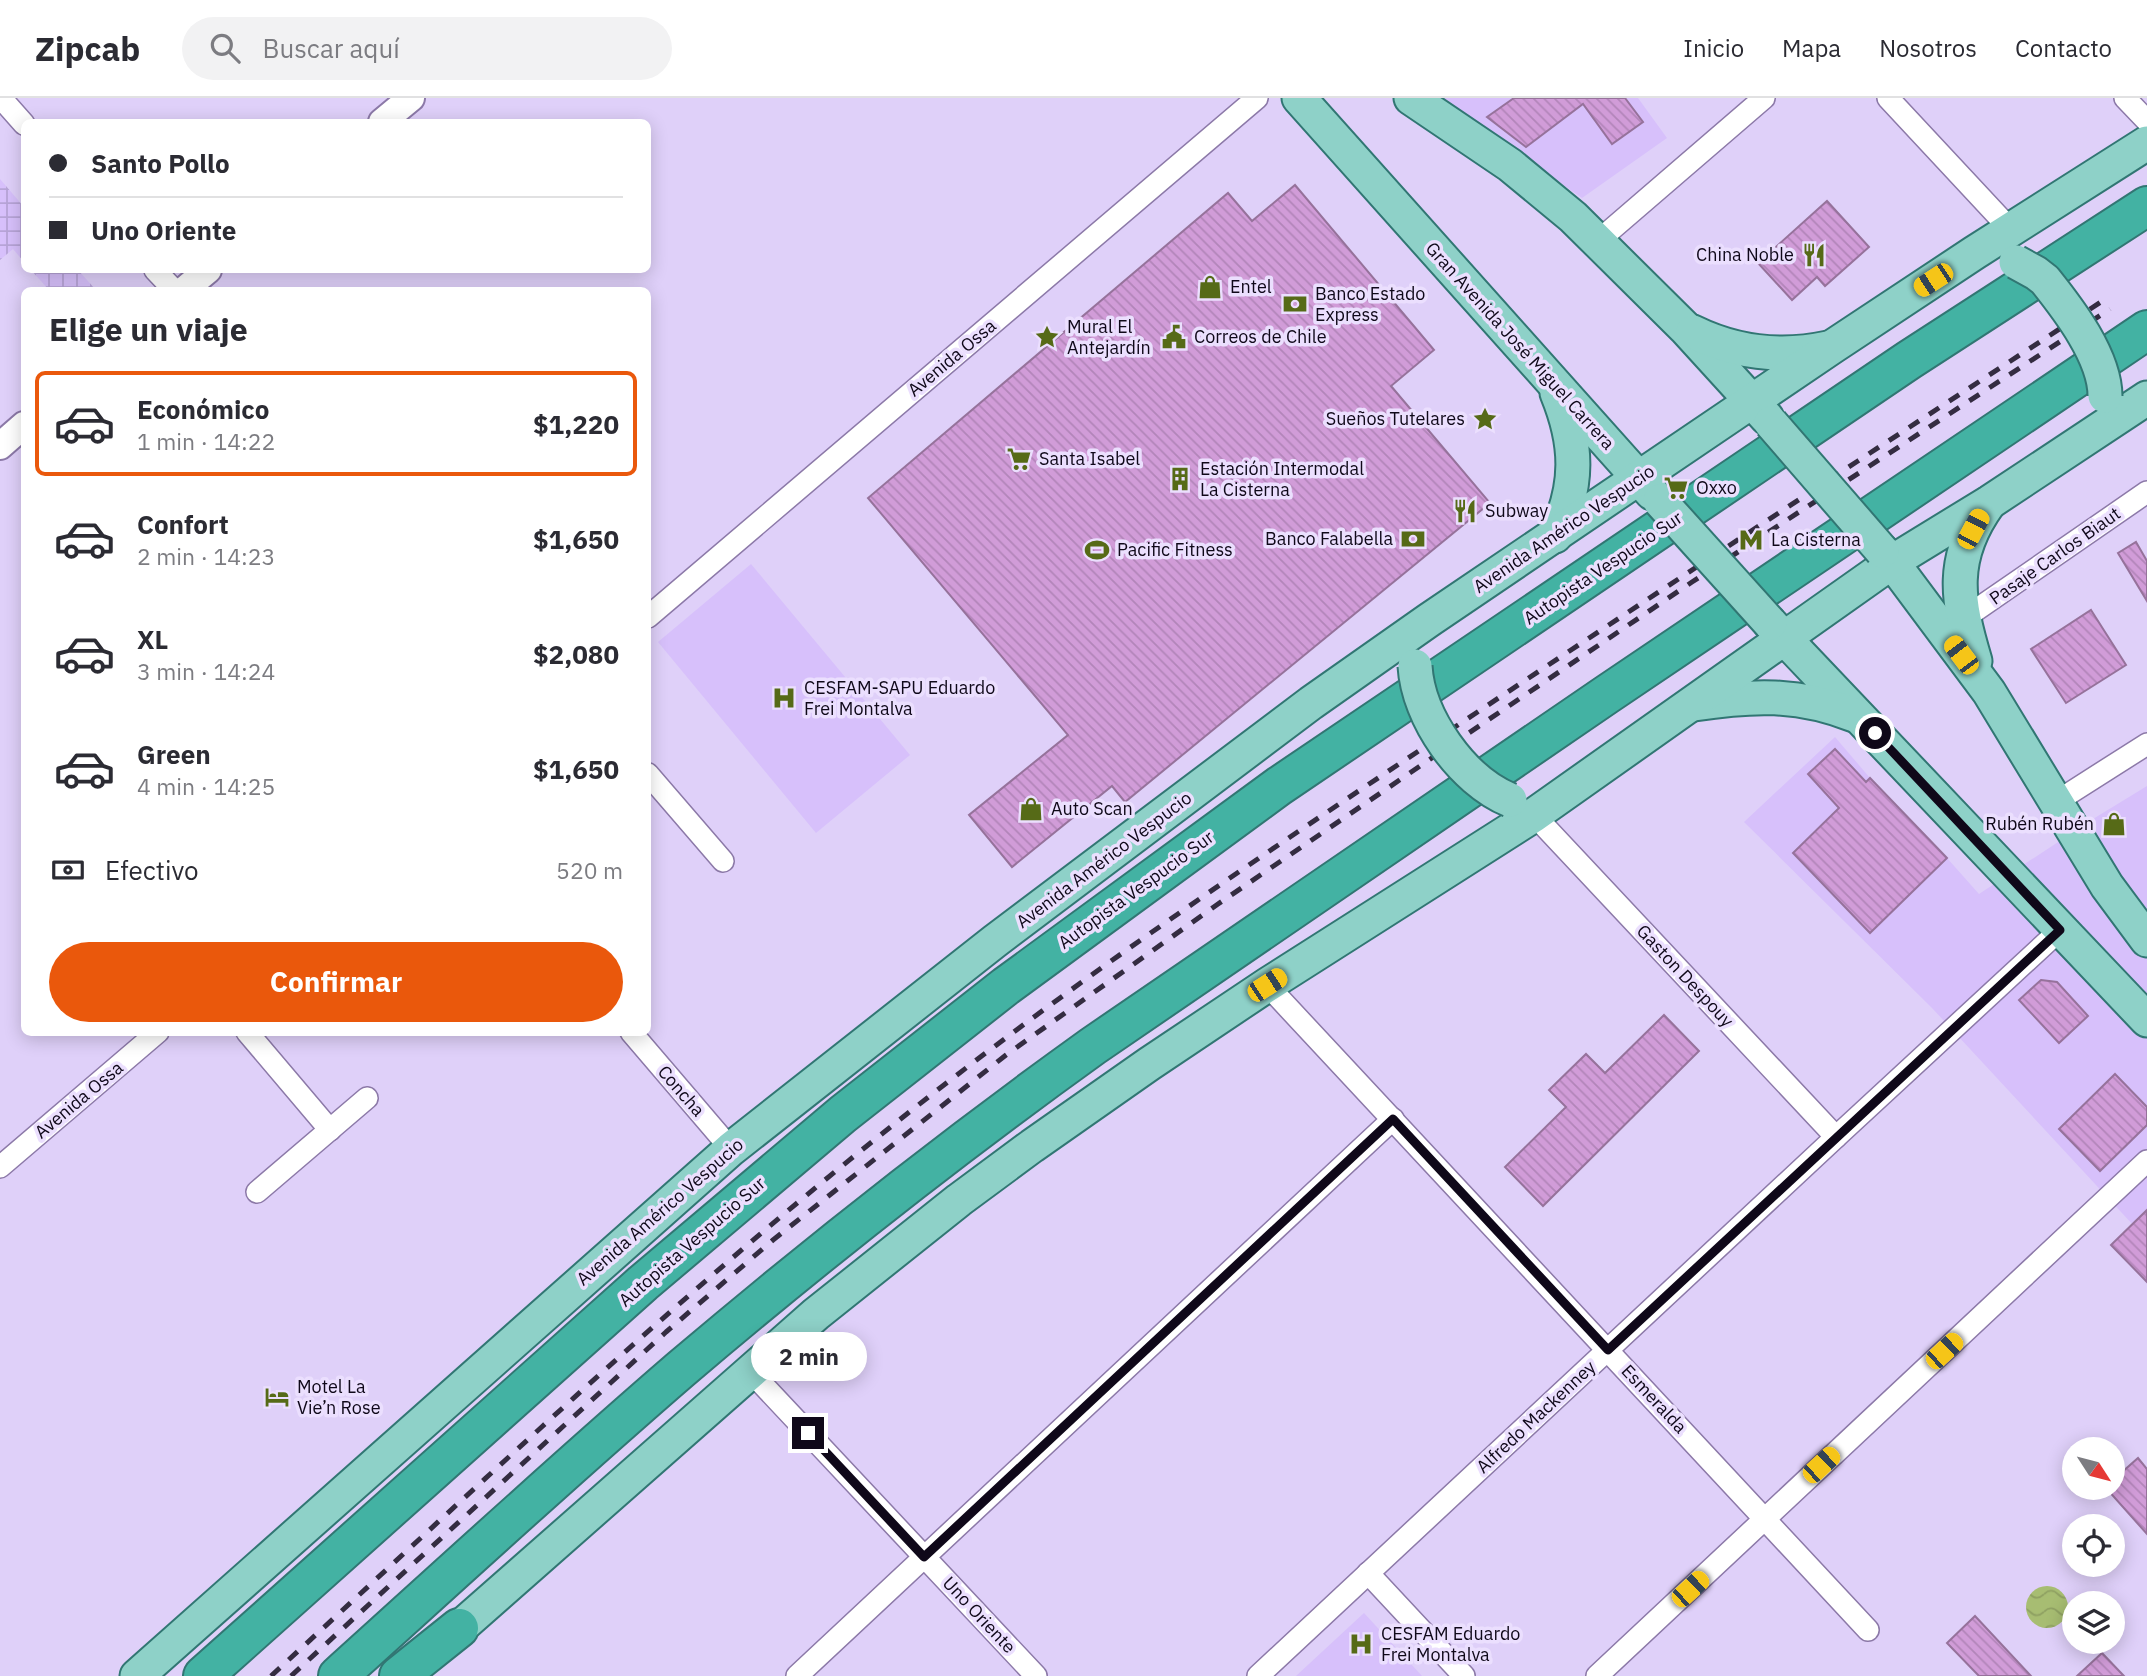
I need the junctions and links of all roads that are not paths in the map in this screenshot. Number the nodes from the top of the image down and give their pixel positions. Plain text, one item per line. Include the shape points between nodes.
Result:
1 (1, 98) edge
2 (411, 98) edge
3 (1257, 98) edge
4 (1299, 98) edge
5 (1411, 98) edge
6 (1764, 98) edge
7 (1888, 98) edge
8 (2125, 98) edge
9 (386, 119) edge
10 (21, 121) edge
11 (2147, 121) edge
12 (2147, 143) edge
13 (2147, 206) edge
14 (1598, 241) junction
15 (2013, 246) junction
16 (158, 273) edge
17 (204, 273) edge
18 (171, 287) edge
19 (188, 287) edge
20 (1685, 328) junction
21 (2147, 331) edge
22 (1832, 347) junction
23 (1554, 384) junction
24 (2147, 398) edge
25 (1762, 413) junction
26 (21, 428) edge
27 (2099, 431) junction
28 (0, 446) edge
29 (1649, 489) junction
30 (2147, 492) edge
31 (1990, 502) junction
32 (1555, 536) junction
33 (1887, 557) junction
34 (651, 614) edge
35 (1963, 619) junction
36 (1429, 620) junction
37 (1777, 630) junction
38 (1989, 692) junction
39 (1688, 705) junction
40 (1858, 716) junction
41 (2147, 744) edge
42 (651, 777) edge
43 (2056, 802) junction
44 (1530, 807) junction
45 (723, 861) dead end
46 (2060, 930) junction
47 (2147, 940) edge
48 (1267, 985) junction
49 (2147, 1020) edge
50 (153, 1036) edge
51 (250, 1036) edge
52 (634, 1036) edge
53 (367, 1098) dead end
54 (1393, 1119) junction
55 (330, 1130) junction
56 (1836, 1137) junction
57 (731, 1149) junction
58 (2147, 1161) edge
59 (0, 1167) edge
60 (257, 1192) dead end
61 (1608, 1350) junction
62 (750, 1371) junction
63 (1765, 1519) junction
64 (924, 1557) junction
65 (1368, 1573) junction
66 (459, 1628) junction
67 (1868, 1630) dead end
68 (137, 1676) edge
69 (203, 1676) edge
70 (338, 1676) edge
71 (399, 1676) edge
72 (407, 1676) edge
73 (797, 1676) edge
74 (1036, 1676) edge
75 (1258, 1676) edge
76 (1464, 1676) edge
77 (1597, 1676) edge

1 - 10 street
2 - 9 street
3 - 34 street, Avenida Ossa
4 - 23 main road, Gran Avenida José Miguel Carrera
5 - 14 main road via 1510,165
6 - 14 street
7 - 15 street
8 - 11 street
12 - 15 main road
13 - 69 highway, Autopista Vespucio Sur via 1909,360 1279,786 1006,986 844,1114 643,1283
14 - 20 main road
15 - 22 main road, Avenida Américo Vespucio via 1974,253
15 - 27 main road, bridge via 2045,280 2091,348 2103,375
16 - 18 street
17 - 19 street
20 - 22 main road via 1725,345 1768,353
20 - 25 main road
21 - 70 highway via 1014,1102 682,1369
22 - 25 main road, Avenida Américo Vespucio
23 - 29 main road, Gran Avenida José Miguel Carrera
23 - 32 main road via 1570,432 1574,467 1568,503
24 - 27 main road
25 - 29 main road, Avenida Américo Vespucio
25 - 33 main road, bridge
26 - 28 street
27 - 31 main road
29 - 32 main road, Avenida Américo Vespucio
29 - 37 main road, Gran Avenida José Miguel Carrera, bridge
30 - 35 street, Pasaje Carlos Biaut
31 - 33 main road
31 - 35 main road via 1973,529 1963,560 1959,596
32 - 36 main road, Avenida Américo Vespucio
33 - 37 main road
33 - 38 main road
35 - 38 main road
36 - 44 main road, bridge via 1415,666 1425,709 1458,761 1477,781
36 - 57 main road, Avenida Américo Vespucio via 995,941
37 - 39 main road
37 - 40 main road, Gran Avenida José Miguel Carrera
38 - 43 main road
39 - 40 main road via 1780,696
39 - 44 main road
40 - 46 main road, Gran Avenida José Miguel Carrera
41 - 43 street
42 - 45 street
43 - 47 main road via 2107,886
44 - 48 main road
44 - 56 street, Gaston Despouy
46 - 49 main road, Gran Avenida José Miguel Carrera
46 - 56 street, Alfredo Mackenney
48 - 54 street, Esmeralda
48 - 62 main road via 959,1200
50 - 59 street, Avenida Ossa
51 - 55 street
52 - 57 street, Concha
53 - 55 street
54 - 61 street, Esmeralda
54 - 64 street
55 - 60 street
56 - 61 street, Alfredo Mackenney
57 - 68 main road, Avenida Américo Vespucio
58 - 63 street
61 - 63 street, Esmeralda
61 - 65 street, Alfredo Mackenney
62 - 64 street, Uno Oriente
62 - 66 main road
63 - 67 street, Esmeralda
63 - 77 street
64 - 73 street
64 - 74 street, Uno Oriente
65 - 75 street, Alfredo Mackenney
65 - 76 street
66 - 71 highway
66 - 72 main road

